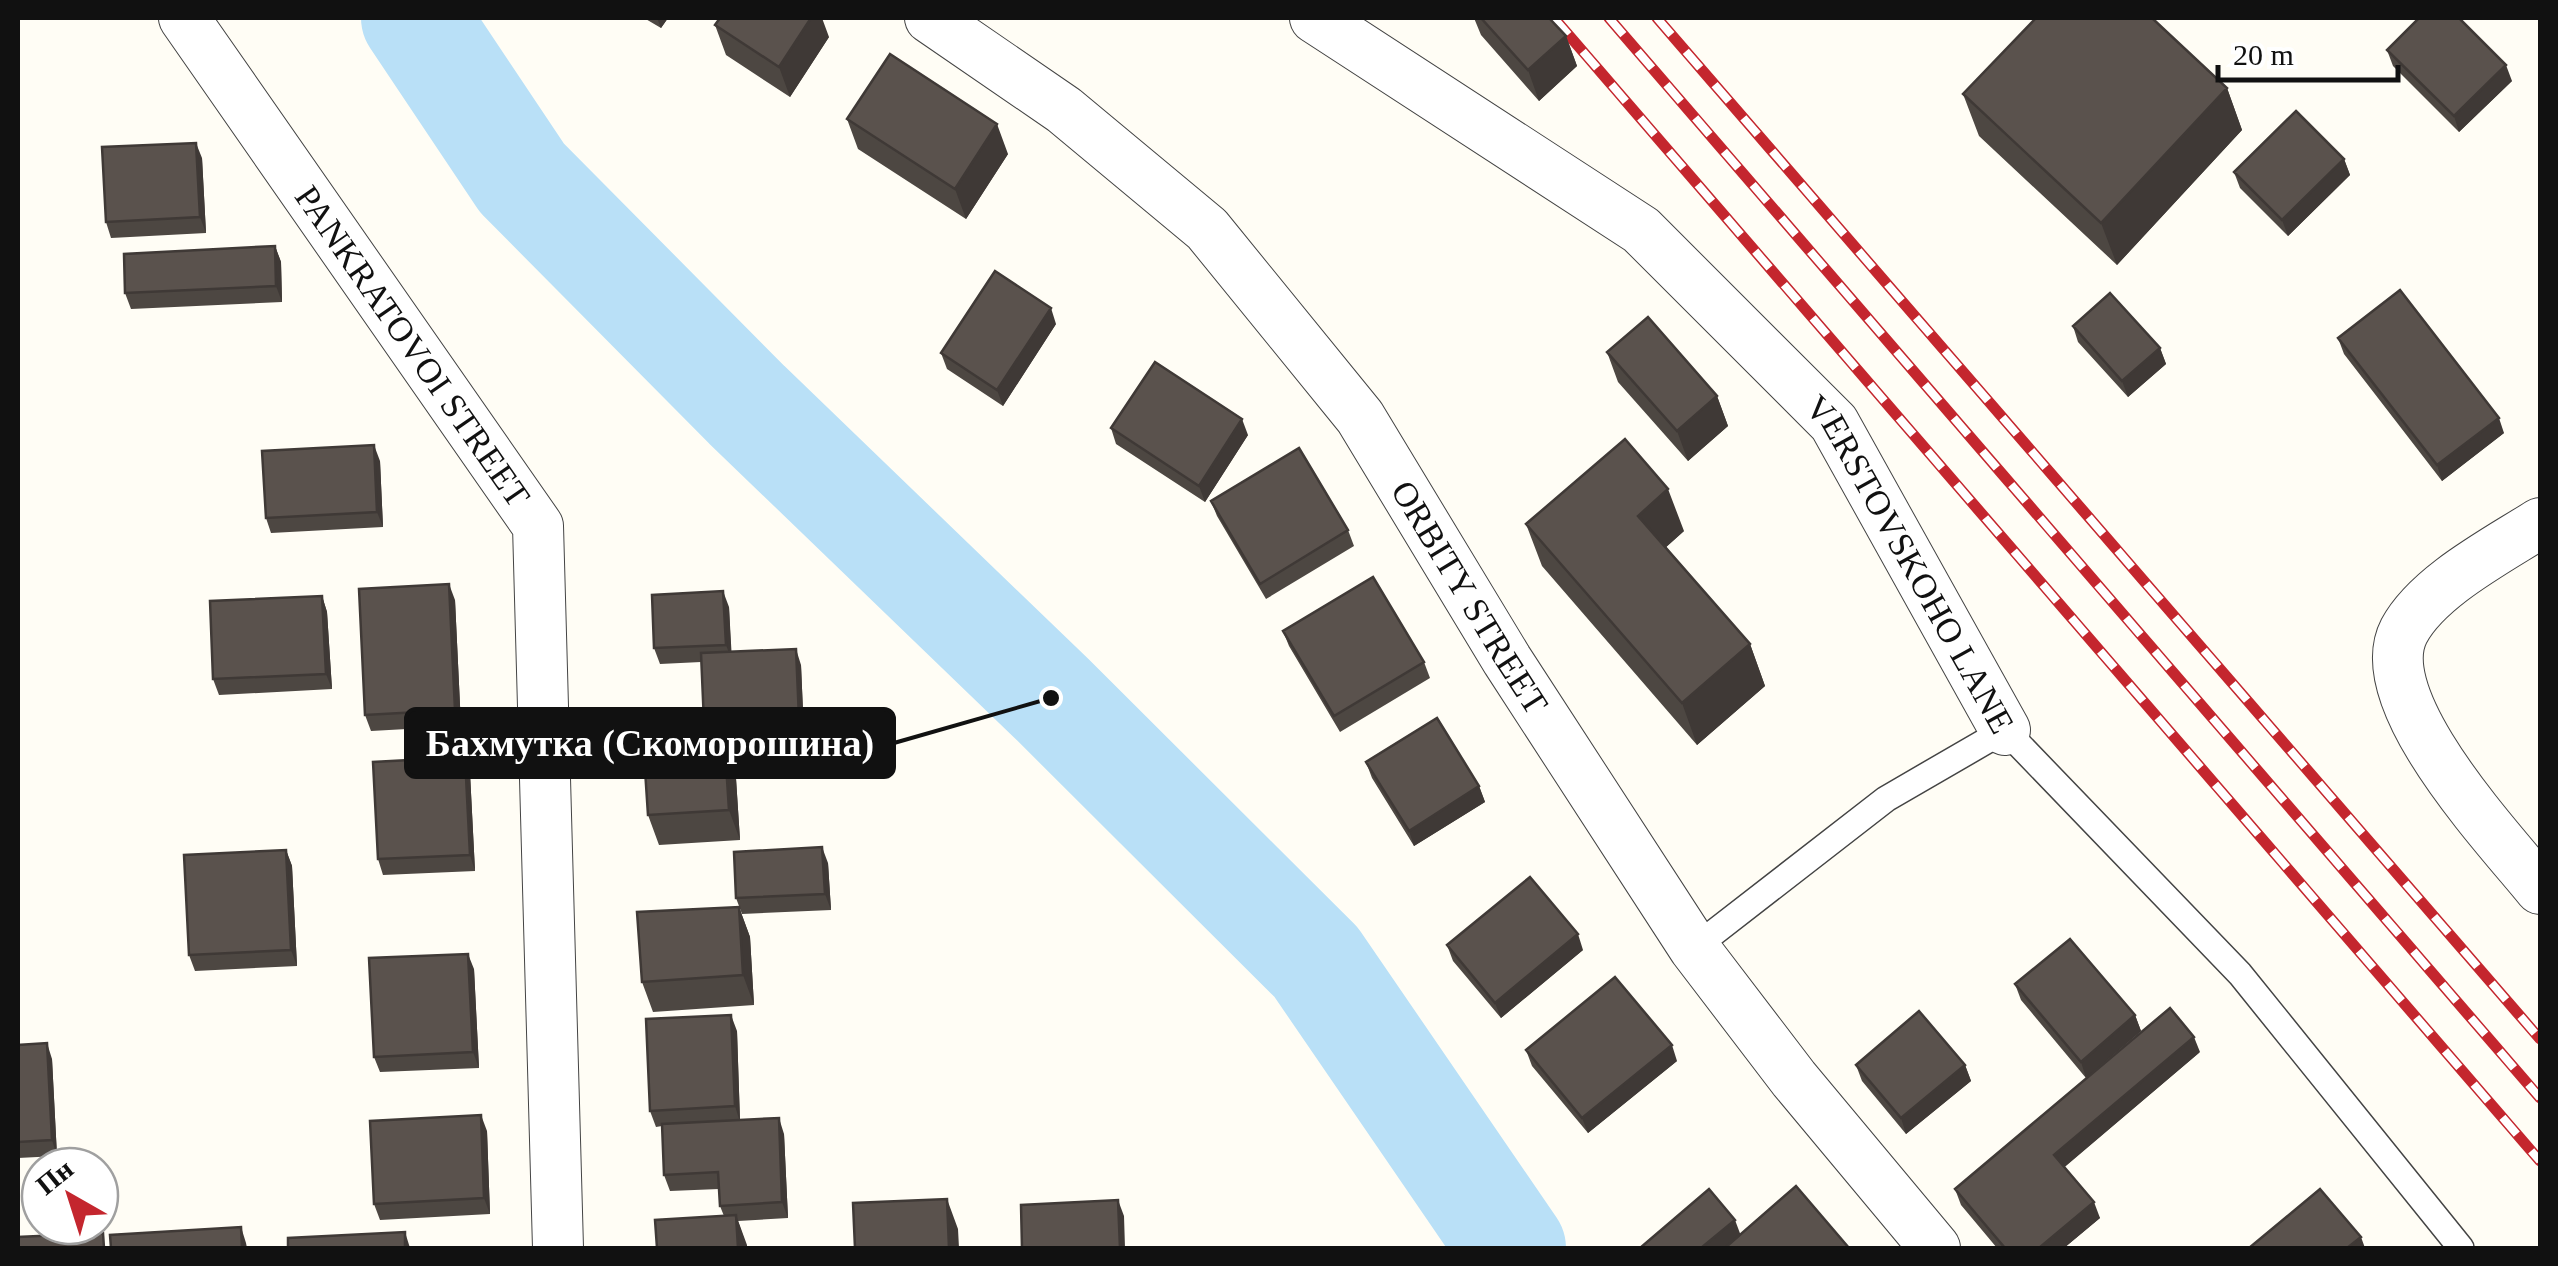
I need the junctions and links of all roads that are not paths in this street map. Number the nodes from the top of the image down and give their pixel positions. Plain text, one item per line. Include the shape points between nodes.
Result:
1 (184, 18) edge
2 (930, 18) edge
3 (1315, 18) edge
4 (2540, 523) edge
5 (2005, 730) junction
6 (2540, 889) edge
7 (1694, 948) junction
8 (558, 1248) edge
9 (1935, 1248) edge
10 (2461, 1248) edge

1 - 8 street, PANKRATOVOI STREET via 538,526
2 - 7 street, ORBITY STREET via 1064,110 1207,229 1360,417
3 - 5 street, VERSTOVSKOHO LANE via 1641,230 1834,423
4 - 6 street via 2427,601 2404,631 2396,658 2418,731
5 - 7 lane via 1886,799
5 - 10 lane, VERSTOVSKOHO LANE via 2240,974
7 - 9 street, ORBITY STREET

